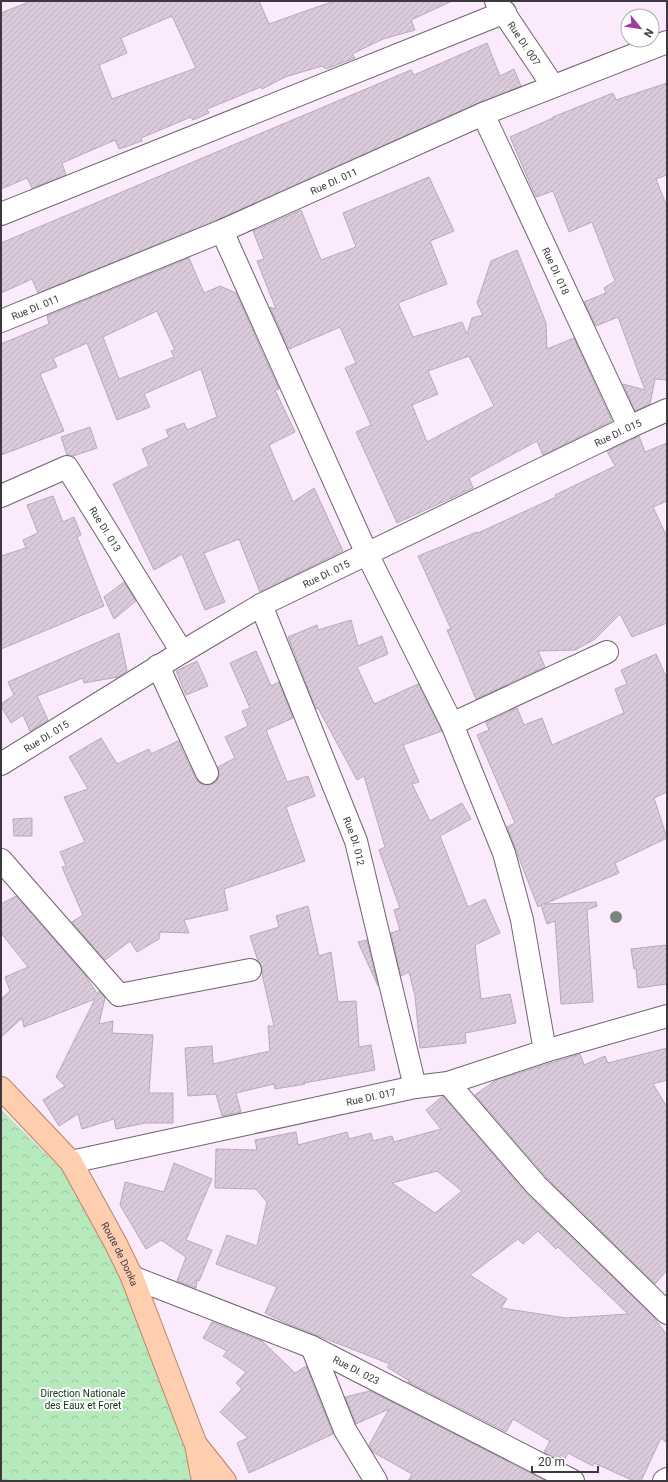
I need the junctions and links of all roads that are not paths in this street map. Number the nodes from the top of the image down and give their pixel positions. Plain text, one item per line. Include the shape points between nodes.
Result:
1 (500, 7) edge
2 (667, 42) edge
3 (553, 86) junction
4 (483, 114) junction
5 (1, 214) edge
6 (222, 232) junction
7 (1, 321) edge
8 (667, 410) edge
9 (629, 427) junction
10 (1, 496) edge
11 (367, 554) junction
12 (261, 605) junction
13 (182, 652) junction
14 (607, 652) dead end
15 (158, 666) junction
16 (452, 724) junction
17 (1, 764) edge
18 (207, 773) dead end
19 (1, 860) edge
20 (250, 970) dead end
21 (667, 1016) edge
22 (545, 1052) junction
23 (448, 1083) junction
24 (415, 1087) junction
25 (1, 1088) edge
26 (71, 1162) junction
27 (132, 1277) junction
28 (667, 1313) edge
29 (312, 1347) junction
30 (196, 1445) junction
31 (667, 1479) edge
32 (203, 1481) edge
33 (225, 1481) edge
34 (376, 1481) edge
35 (573, 1481) edge
36 (664, 1481) edge

1 - 3 street, Rue DI. 007
1 - 5 street
2 - 3 street, Rue DI. 011
3 - 4 street, Rue DI. 011
4 - 6 street, Rue DI. 011
4 - 9 street, Rue DI. 018
6 - 7 street, Rue DI. 011
6 - 11 street
8 - 9 street, Rue DI. 015
9 - 11 street, Rue DI. 015
10 - 13 street, Rue DI. 013 via 67,467
11 - 12 street, Rue DI. 015
11 - 16 street
12 - 13 street, Rue DI. 015
12 - 24 street, Rue DI. 012 via 356,840
13 - 15 street, Rue DI. 015
14 - 16 street
15 - 17 street, Rue DI. 015
15 - 18 street
16 - 22 street via 504,853 522,920
19 - 20 street via 119,995
21 - 22 street, Rue DI. 017
22 - 23 street, Rue DI. 017
23 - 24 street, Rue DI. 017
23 - 28 street via 536,1185
24 - 26 street, Rue DI. 017
25 - 26 main road, Route de Donka
26 - 27 main road, Route de Donka
27 - 29 street, Rue DI. 023
27 - 30 main road, Route de Donka
29 - 34 street via 345,1430
29 - 35 street, Rue DI. 023
30 - 32 main road, Route de Donka
30 - 33 main road, Route de Donka
31 - 36 street

